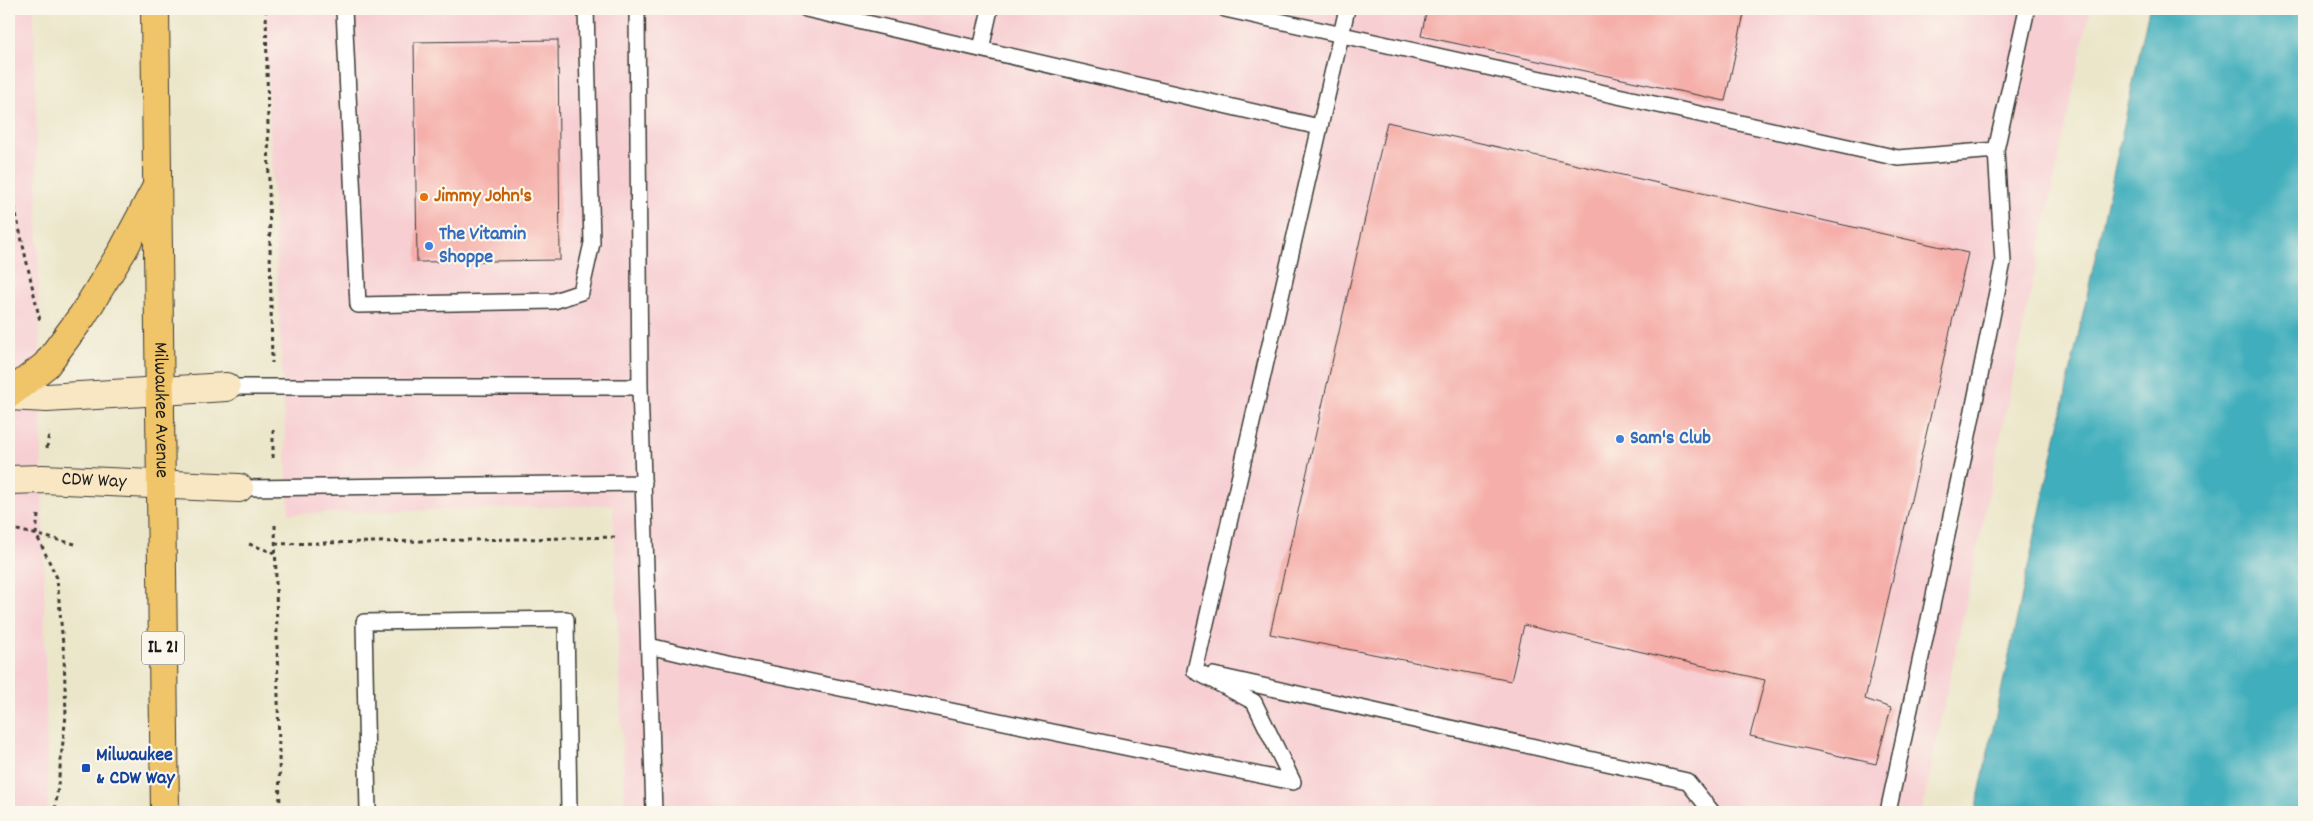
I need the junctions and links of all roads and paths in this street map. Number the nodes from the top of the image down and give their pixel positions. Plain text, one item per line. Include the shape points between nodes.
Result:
1 (156, 9) edge
2 (266, 9) edge
3 (344, 9) edge
4 (586, 9) edge
5 (637, 9) edge
6 (806, 9) edge
7 (990, 9) edge
8 (1225, 9) edge
9 (1347, 9) edge
10 (2027, 9) edge
11 (1341, 36) junction
12 (981, 49) junction
13 (1320, 127) junction
14 (1996, 150) junction
15 (9, 183) edge
16 (157, 186) junction
17 (41, 323) dead end
18 (272, 365) dead end
19 (226, 387) joint
20 (640, 387) junction
21 (159, 391) junction
22 (9, 395) edge
23 (273, 430) dead end
24 (49, 432) dead end
25 (47, 451) dead end
26 (273, 458) dead end
27 (9, 480) edge
28 (644, 483) junction
29 (161, 484) junction
30 (239, 488) joint
31 (38, 515) dead end
32 (275, 525) dead end
33 (9, 528) edge
34 (36, 534) junction
35 (646, 536) junction
36 (74, 544) dead end
37 (249, 544) dead end
38 (275, 544) junction
39 (275, 553) junction
40 (649, 646) junction
41 (1195, 671) junction
42 (55, 812) edge
43 (165, 812) edge
44 (280, 812) edge
45 (368, 812) edge
46 (568, 812) edge
47 (654, 812) edge
48 (1712, 812) edge
49 (1888, 812) edge

1 - 16 main road, Milwaukee Avenue / IL 21
2 - 18 path
3 - 4 lane via 358,305 554,301 581,292 592,243
5 - 20 lane
6 - 12 lane
7 - 12 lane
8 - 11 lane
9 - 11 lane
10 - 14 lane
11 - 13 lane
11 - 14 lane via 1898,158
12 - 13 lane
13 - 41 lane
14 - 49 lane via 2003,262
15 - 17 path
16 - 21 main road, Milwaukee Avenue / IL 21
16 - 22 main road via 83,315 46,365
19 - 20 lane
19 - 21 street
20 - 28 lane
21 - 22 street via 47,398
21 - 29 main road, Milwaukee Avenue / IL 21
23 - 26 path
24 - 25 path
27 - 29 street, CDW Way
28 - 30 lane
28 - 35 lane
29 - 30 street, CDW Way
29 - 43 main road, Milwaukee Avenue / IL 21
31 - 34 path
32 - 38 path
33 - 34 path
34 - 36 path
34 - 42 path via 57,578 64,656 66,715
35 - 38 path
35 - 40 lane
37 - 39 path
38 - 39 path
39 - 44 path
40 - 41 lane via 1293,782 1254,702
40 - 47 lane
41 - 48 lane via 1687,781
45 - 46 lane via 364,622 566,619

